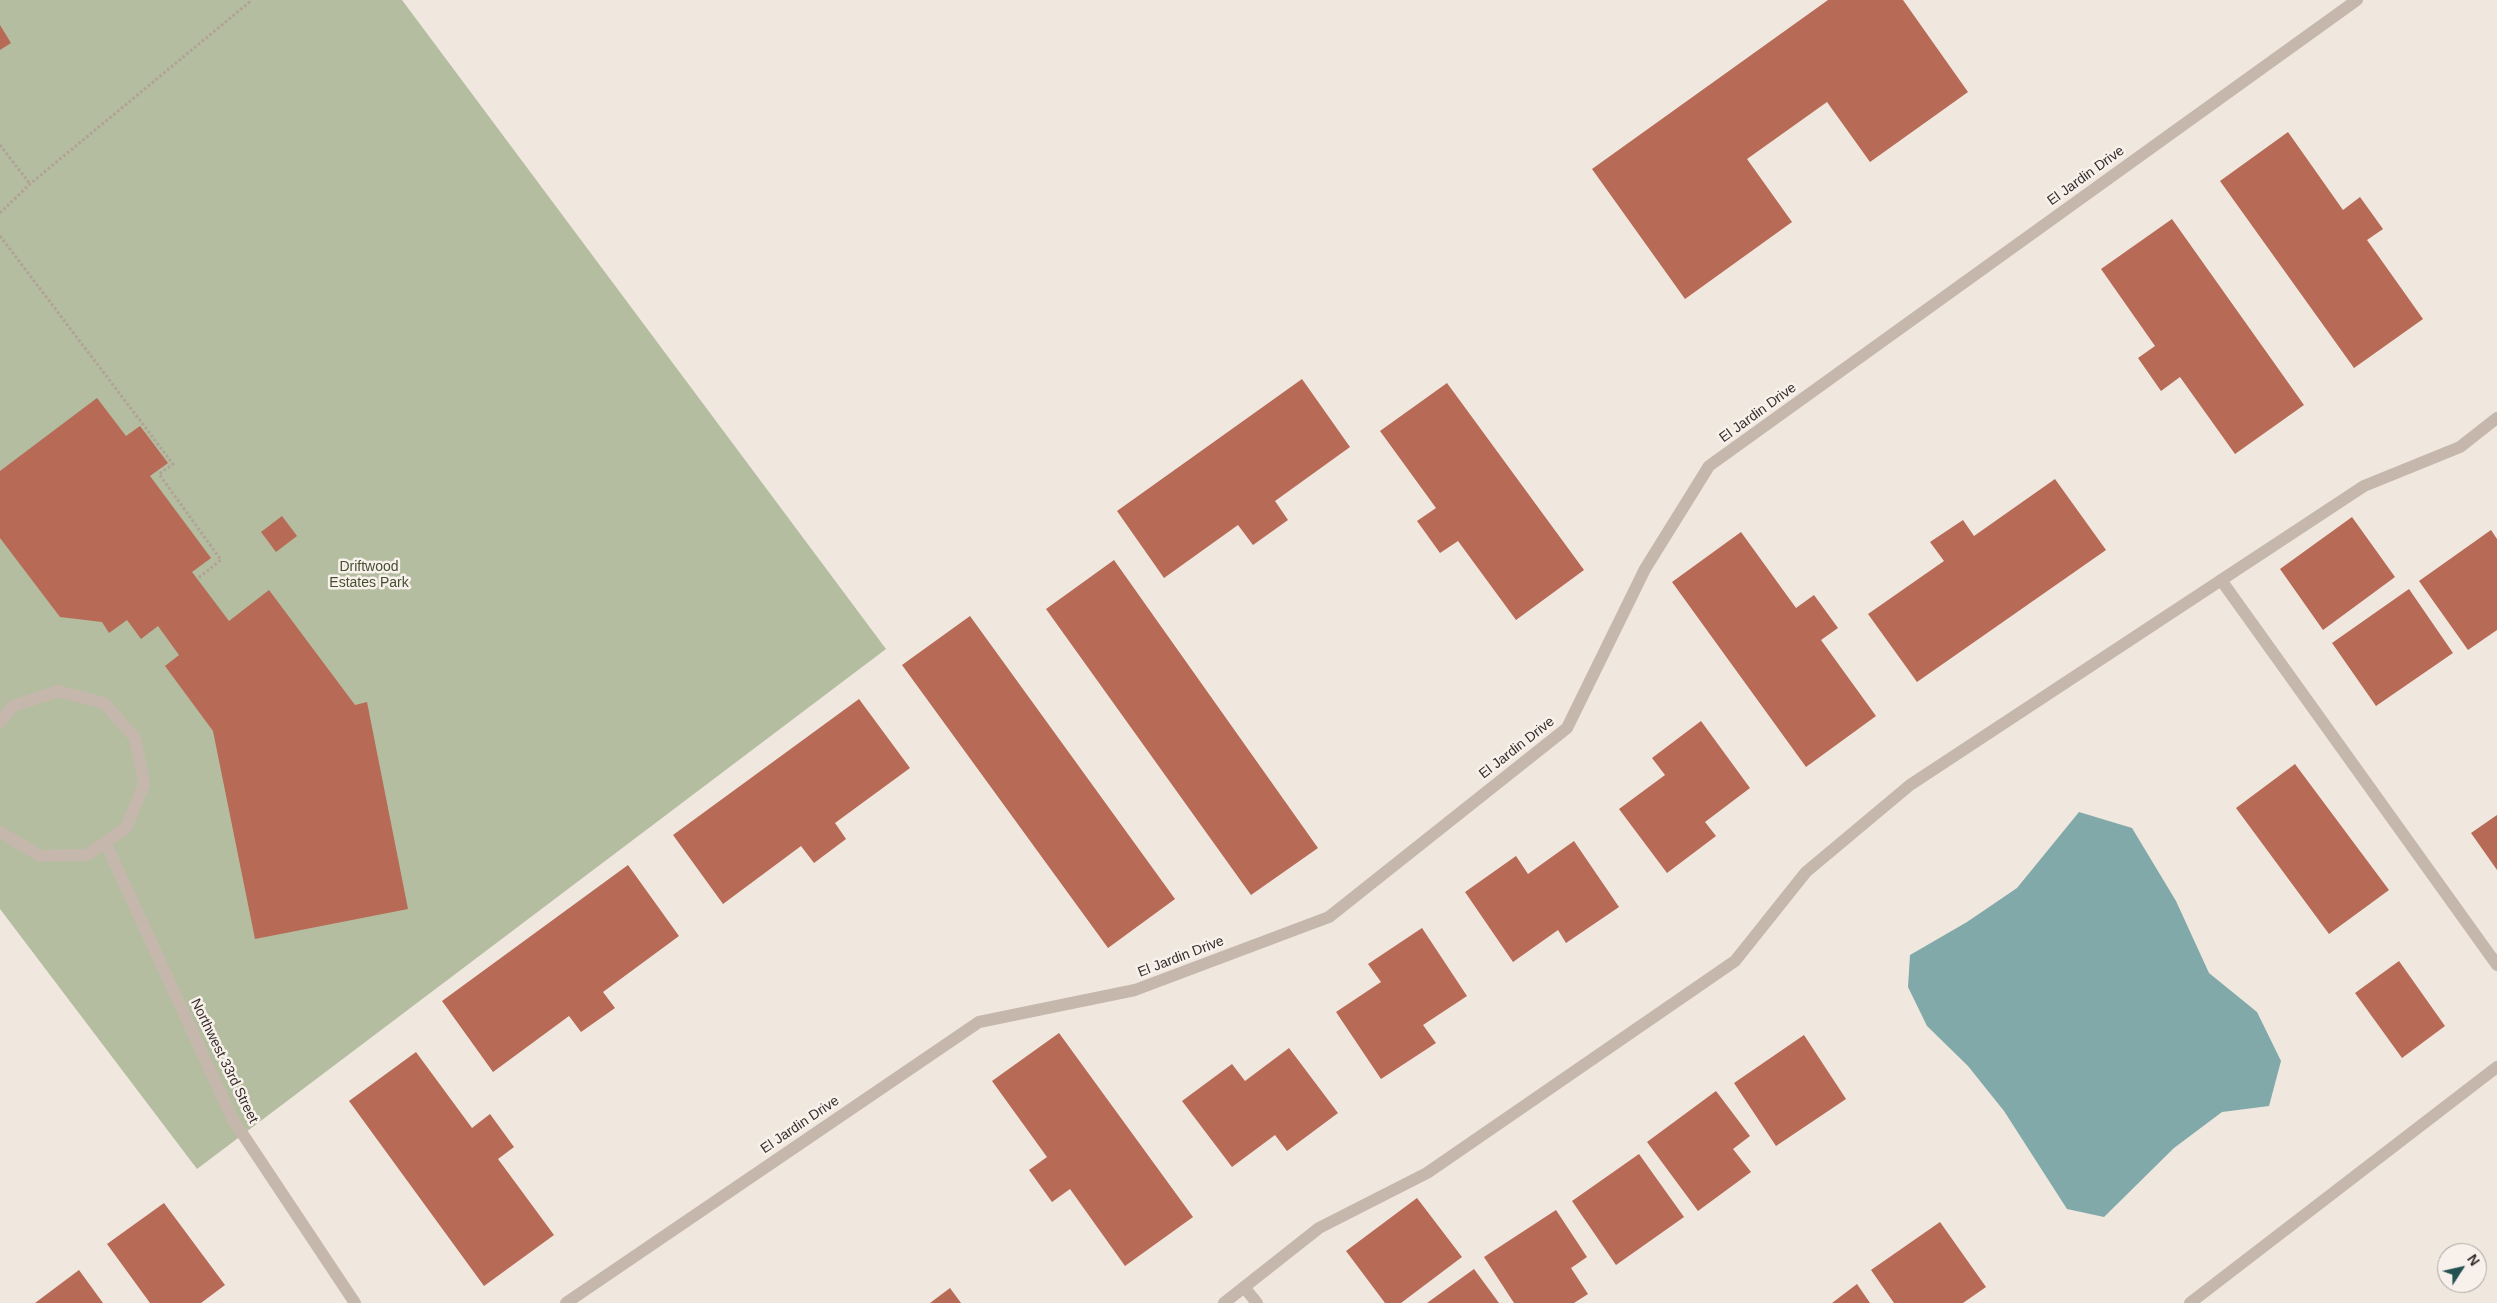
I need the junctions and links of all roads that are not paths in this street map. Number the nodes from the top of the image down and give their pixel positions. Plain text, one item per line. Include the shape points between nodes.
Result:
1 (2357, 0) edge
2 (2497, 418) edge
3 (2221, 580) junction
4 (0, 722) edge
5 (0, 832) edge
6 (106, 844) junction
7 (2497, 965) edge
8 (2497, 1067) edge
9 (1244, 1286) junction
10 (355, 1303) edge
11 (566, 1303) edge
12 (1224, 1303) edge
13 (1257, 1303) edge
14 (2190, 1303) edge

1 - 11 street, El Jardin Drive via 1709,466 1645,569 1567,728 1329,917 1136,990 979,1022
2 - 3 street via 2460,447 2364,486
3 - 7 street
3 - 9 street via 1910,785 1806,872 1735,960 1427,1173 1319,1228
4 - 6 street via 13,706 58,691 104,703 135,738 144,784 126,828
5 - 6 street via 40,856 87,855
6 - 10 street, Northwest 33rd Street via 232,1118
8 - 14 street
9 - 12 street
9 - 13 street

